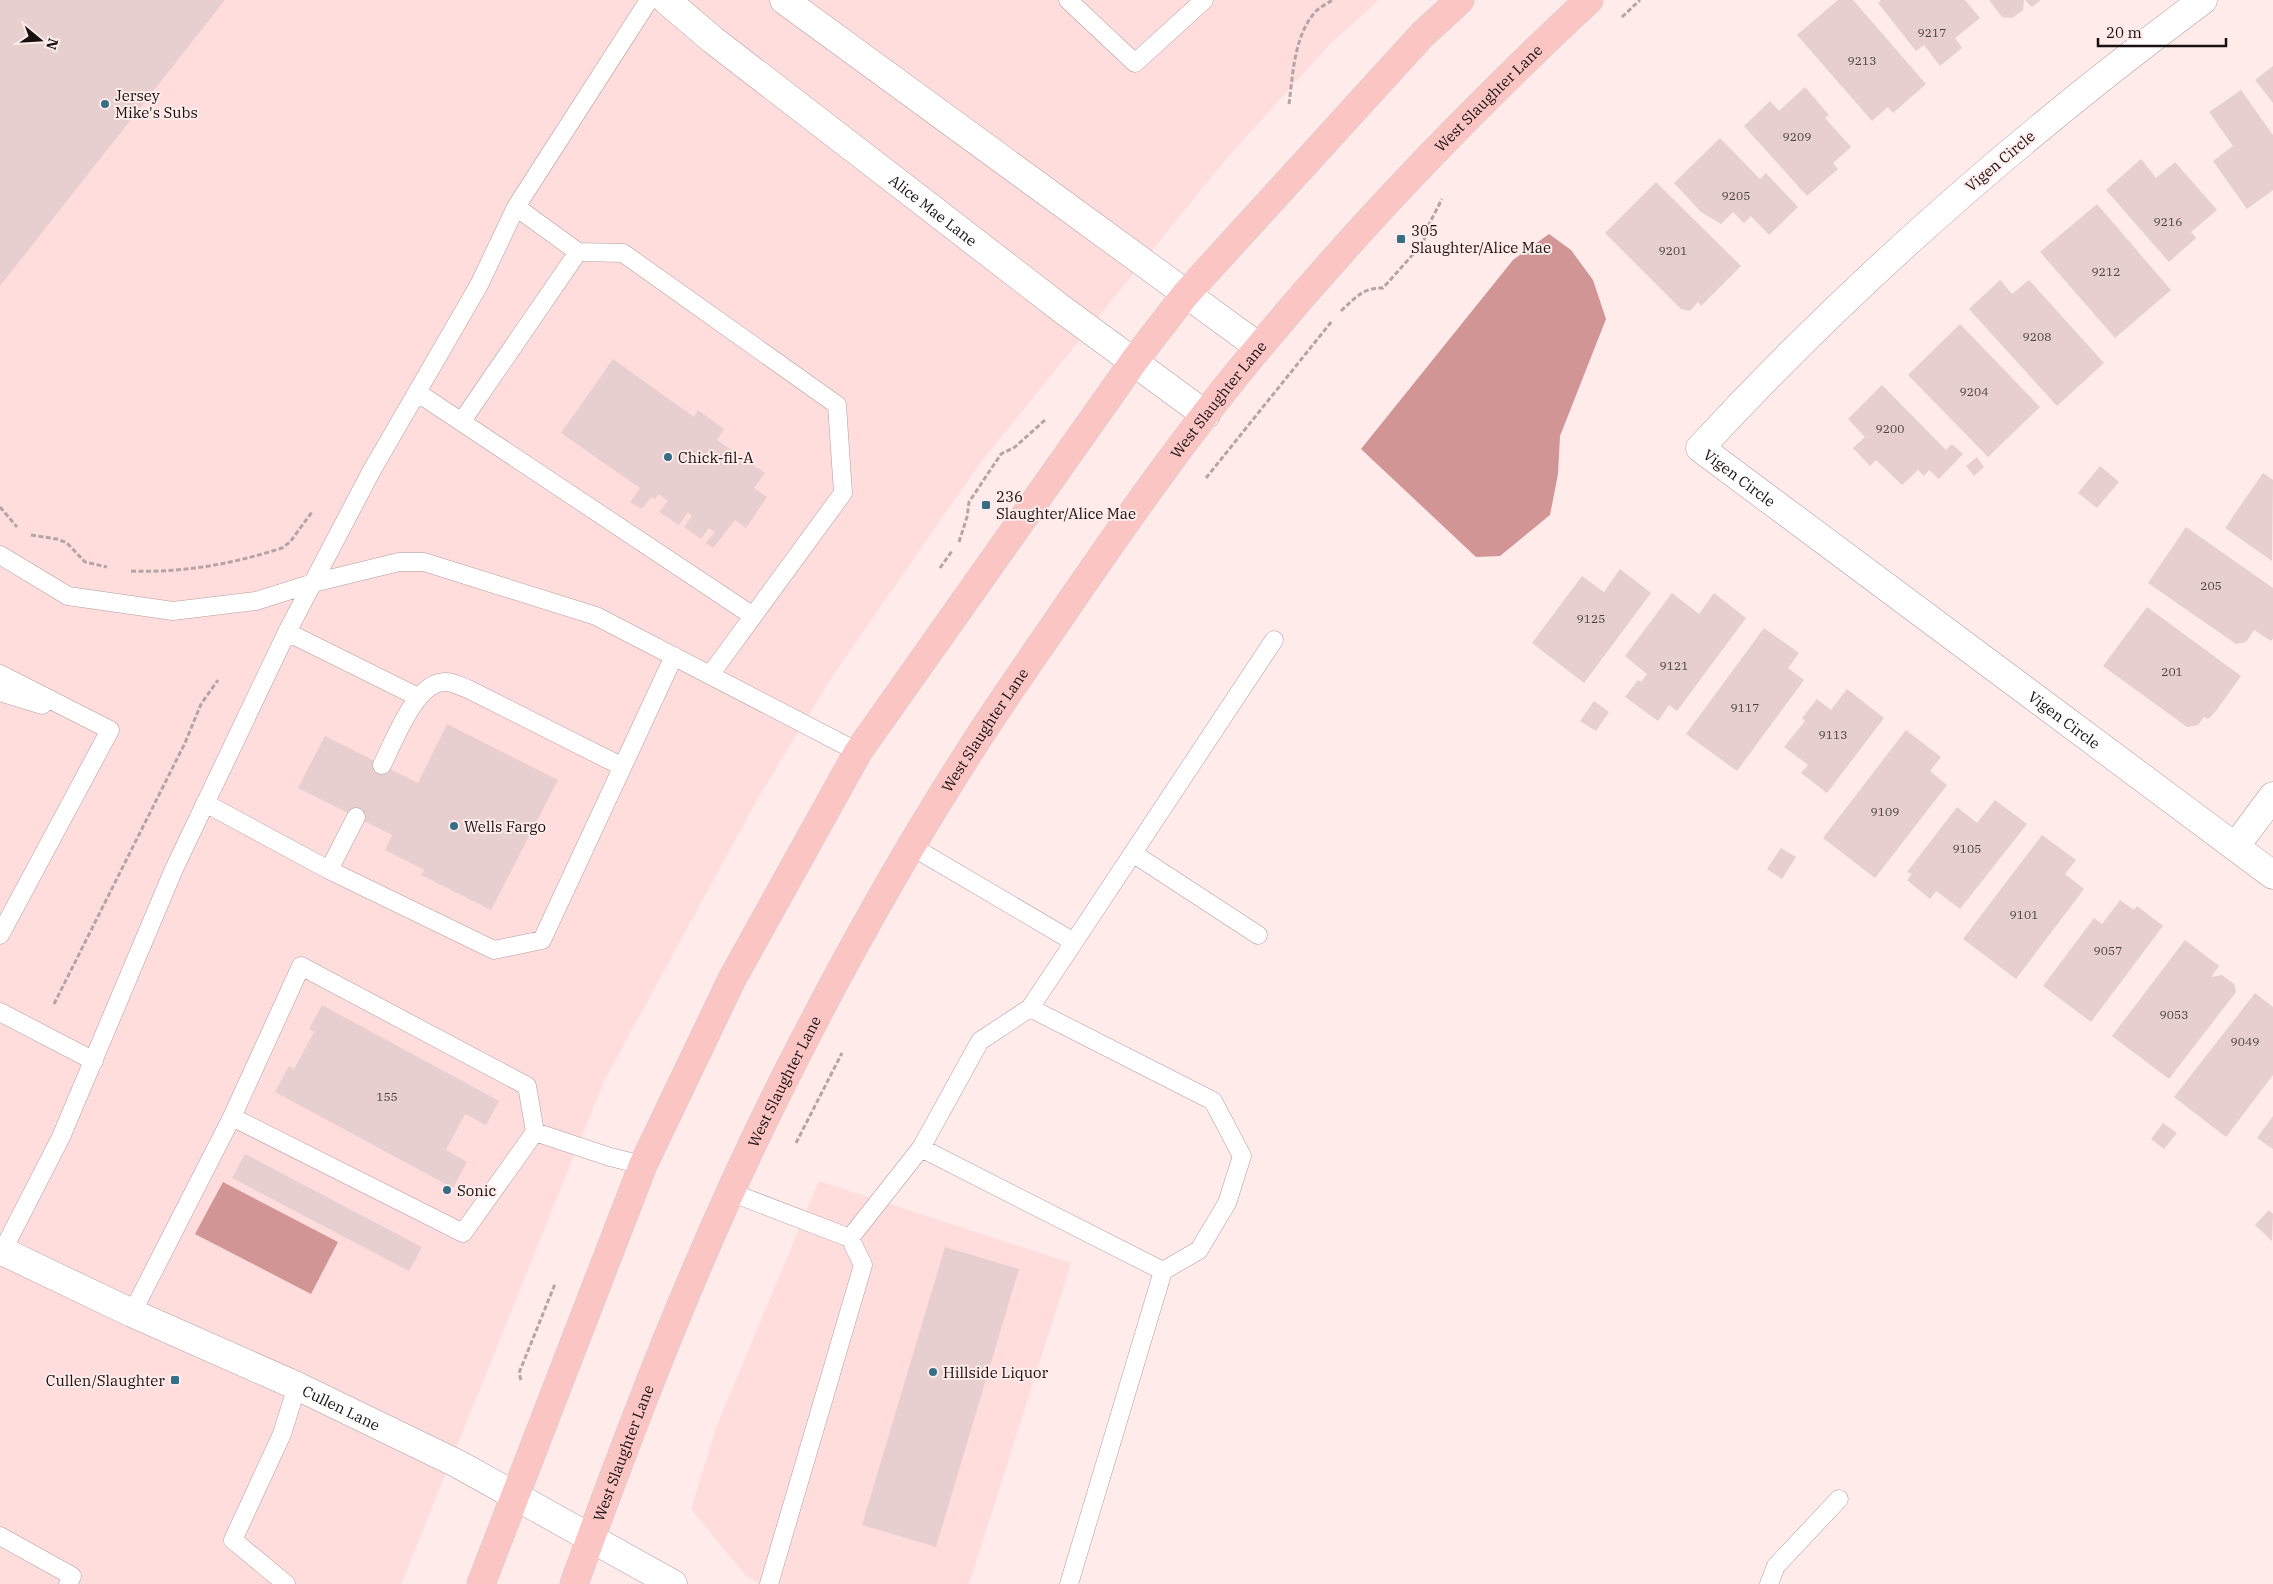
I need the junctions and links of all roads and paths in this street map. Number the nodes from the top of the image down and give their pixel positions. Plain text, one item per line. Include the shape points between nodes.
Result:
1 (649, 0) edge
2 (666, 0) edge
3 (784, 0) edge
4 (1068, 0) edge
5 (1204, 0) edge
6 (1332, 0) edge
7 (1460, 0) edge
8 (1589, 0) edge
9 (2203, 0) edge
10 (1289, 104) dead end
11 (1445, 194) dead end
12 (516, 207) junction
13 (578, 252) junction
14 (1185, 294) junction
15 (1339, 313) dead end
16 (1334, 319) dead end
17 (1259, 347) junction
18 (1134, 361) junction
19 (418, 393) junction
20 (1052, 414) dead end
21 (1206, 415) junction
22 (462, 421) junction
23 (1205, 479) dead end
24 (0, 507) edge
25 (314, 507) dead end
26 (21, 531) dead end
27 (26, 533) dead end
28 (0, 555) edge
29 (944, 562) dead end
30 (115, 569) dead end
31 (124, 570) dead end
32 (313, 583) junction
33 (752, 616) junction
34 (287, 632) junction
35 (1274, 640) dead end
36 (674, 656) junction
37 (0, 674) edge
38 (710, 675) junction
39 (218, 680) dead end
40 (0, 692) edge
41 (418, 697) junction
42 (88, 719) junction
43 (858, 752) junction
44 (382, 765) dead end
45 (622, 766) junction
46 (2273, 796) edge
47 (205, 803) junction
48 (356, 816) dead end
49 (911, 846) junction
50 (2235, 847) junction
51 (1134, 854) junction
52 (329, 870) junction
53 (2273, 875) edge
54 (0, 935) edge
55 (1258, 935) dead end
56 (1074, 942) junction
57 (53, 1004) dead end
58 (1030, 1008) junction
59 (0, 1012) edge
60 (843, 1051) dead end
61 (94, 1061) junction
62 (232, 1117) junction
63 (535, 1132) junction
64 (794, 1148) dead end
65 (921, 1148) junction
66 (643, 1165) junction
67 (730, 1192) junction
68 (850, 1238) junction
69 (1, 1252) edge
70 (1163, 1271) junction
71 (558, 1276) dead end
72 (132, 1313) junction
73 (518, 1373) dead end
74 (297, 1386) junction
75 (514, 1496) junction
76 (1838, 1499) dead end
77 (0, 1536) edge
78 (590, 1538) junction
79 (68, 1584) edge
80 (286, 1584) edge
81 (482, 1584) edge
82 (574, 1584) edge
83 (674, 1584) edge
84 (769, 1584) edge
85 (1069, 1584) edge
86 (1769, 1584) edge

1 - 12 lane
2 - 18 street, Alice Mae Lane via 712,40
3 - 14 street
4 - 5 lane via 1135,63
6 - 10 path via 1316,11 1302,36
7 - 14 main road via 1422,35
8 - 17 main road, West Slaughter Lane via 1474,111 1373,216
9 - 50 street, Vigen Circle via 1996,162 1809,333 1700,448
11 - 15 path via 1424,232 1424,242 1383,288 1362,291
12 - 13 lane
12 - 19 lane via 479,285
13 - 22 lane
13 - 33 lane via 623,253 837,404 843,493
14 - 17 street
14 - 18 main road
16 - 23 path
17 - 21 main road, West Slaughter Lane
18 - 21 street, Alice Mae Lane
18 - 43 main road
19 - 22 lane
19 - 32 lane via 372,470
20 - 29 path via 1016,447 1001,454 969,502 960,540
21 - 49 main road, West Slaughter Lane via 1096,564 965,758
22 - 33 lane
24 - 26 path
25 - 31 path via 304,524 282,548 200,568 167,572
27 - 30 path via 57,539 66,543 85,562
28 - 32 lane via 68,596 173,611 256,601
32 - 34 lane
32 - 36 lane via 399,562 424,562 596,616
33 - 38 lane
34 - 41 lane
34 - 47 lane
35 - 51 lane
36 - 38 lane
36 - 45 lane
37 - 42 lane
38 - 43 lane
39 - 57 path via 201,704 185,743
40 - 42 lane
41 - 44 lane
41 - 45 lane via 432,684 446,682 468,689
42 - 54 lane via 110,730
43 - 66 main road via 732,979
45 - 52 lane via 542,940 494,950
46 - 50 street
47 - 52 lane
47 - 61 lane via 126,980
48 - 52 lane
49 - 56 lane
49 - 67 main road, West Slaughter Lane via 794,1059
50 - 53 street, Vigen Circle
51 - 55 lane
51 - 56 lane
56 - 58 lane
58 - 65 lane via 980,1042
58 - 70 lane via 1213,1101 1242,1156 1226,1203 1199,1250
59 - 61 lane
60 - 64 path
61 - 69 lane via 61,1137
62 - 63 lane via 463,1233
62 - 63 lane via 301,966 527,1086
62 - 72 lane
63 - 66 lane
65 - 68 lane
65 - 70 lane
66 - 75 main road
67 - 68 lane
67 - 78 main road, West Slaughter Lane via 674,1318
68 - 84 lane via 863,1265
69 - 72 street, Cullen Lane
70 - 85 lane
71 - 73 path
72 - 74 street, Cullen Lane
74 - 75 street, Cullen Lane via 458,1464
74 - 80 lane via 282,1434 233,1540
75 - 78 street, Cullen Lane
75 - 81 main road
76 - 86 lane via 1776,1566
77 - 79 lane via 72,1576
78 - 82 main road, West Slaughter Lane
78 - 83 street, Cullen Lane

